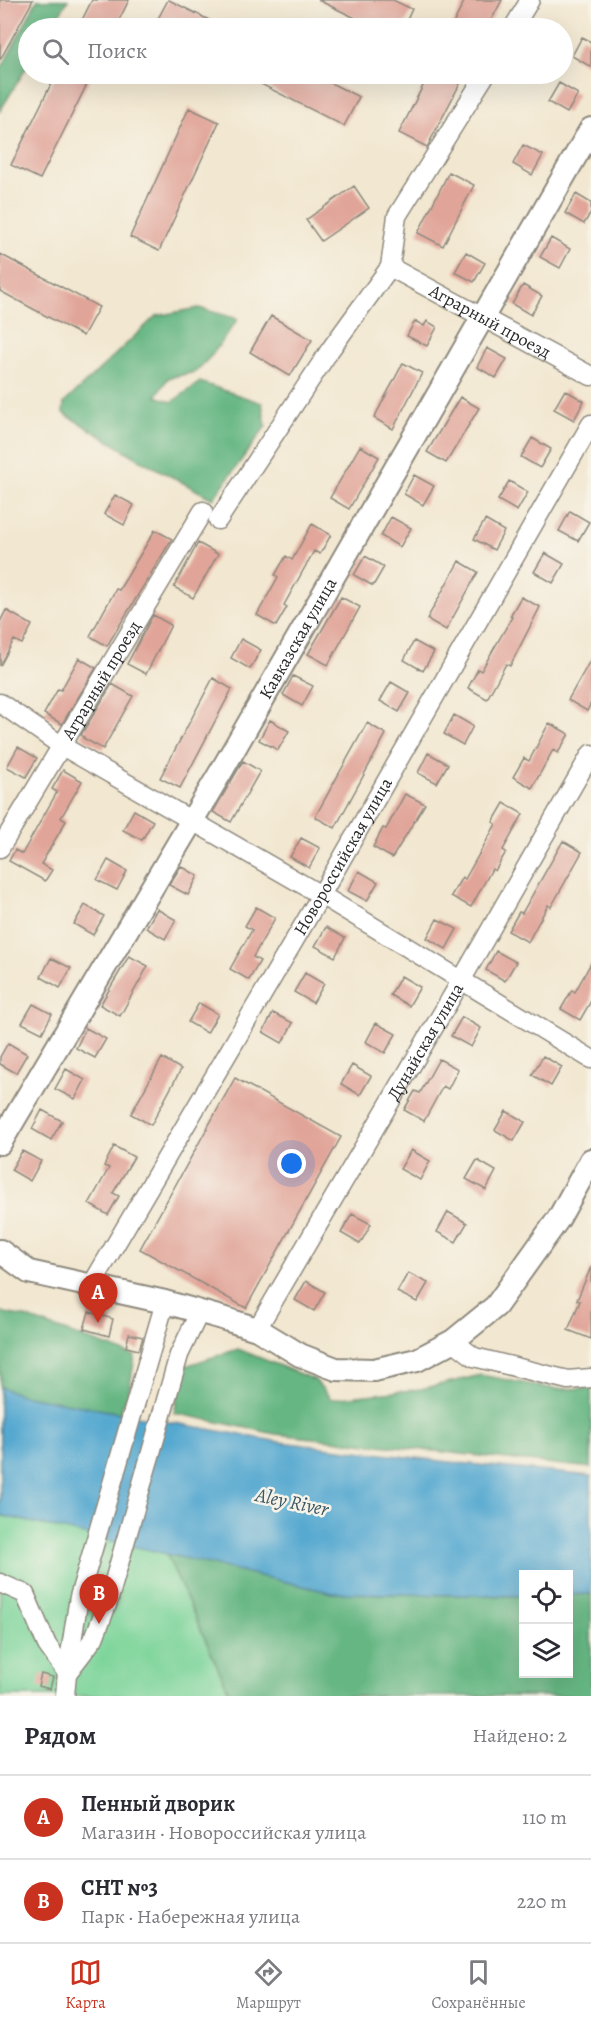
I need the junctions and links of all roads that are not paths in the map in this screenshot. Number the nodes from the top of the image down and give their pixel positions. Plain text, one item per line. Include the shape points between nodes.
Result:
1 (530, 0) edge
2 (519, 18) edge
3 (480, 84) edge
4 (591, 129) edge
5 (390, 267) junction
6 (483, 318) junction
7 (591, 376) edge
8 (591, 424) edge
9 (0, 703) edge
10 (63, 746) junction
11 (591, 754) edge
12 (191, 821) junction
13 (0, 848) edge
14 (321, 895) junction
15 (461, 981) junction
16 (591, 1059) edge
17 (0, 1143) edge
18 (591, 1160) edge
19 (0, 1251) edge
20 (91, 1287) junction
21 (165, 1302) junction
22 (200, 1313) junction
23 (257, 1329) junction
24 (453, 1341) junction
25 (591, 1378) edge
26 (0, 1583) edge
27 (67, 1673) junction
28 (65, 1696) edge

1 - 2 street
3 - 5 street via 397,216
4 - 6 street, Кавказская улица
5 - 6 street, Аграрный проезд
5 - 10 street, Аграрный проезд via 211,515
6 - 7 street, Аграрный проезд
6 - 12 street, Кавказская улица
8 - 14 street, Новороссийская улица
9 - 10 street
10 - 12 street
10 - 13 street, Аграрный проезд
11 - 15 street, Дунайская улица
12 - 14 street
12 - 17 street, Кавказская улица
14 - 15 street
14 - 20 street, Новороссийская улица
15 - 16 street
15 - 23 street, Дунайская улица
18 - 24 street via 559,1218 496,1306
19 - 20 street via 29,1272
20 - 21 street
21 - 22 street
21 - 27 street via 80,1593
22 - 23 street
22 - 27 street via 179,1355 108,1602 94,1638
23 - 24 street via 300,1355 336,1369 374,1370 417,1360
24 - 25 street via 474,1357 568,1380
26 - 27 street via 25,1594 47,1645
27 - 28 street

